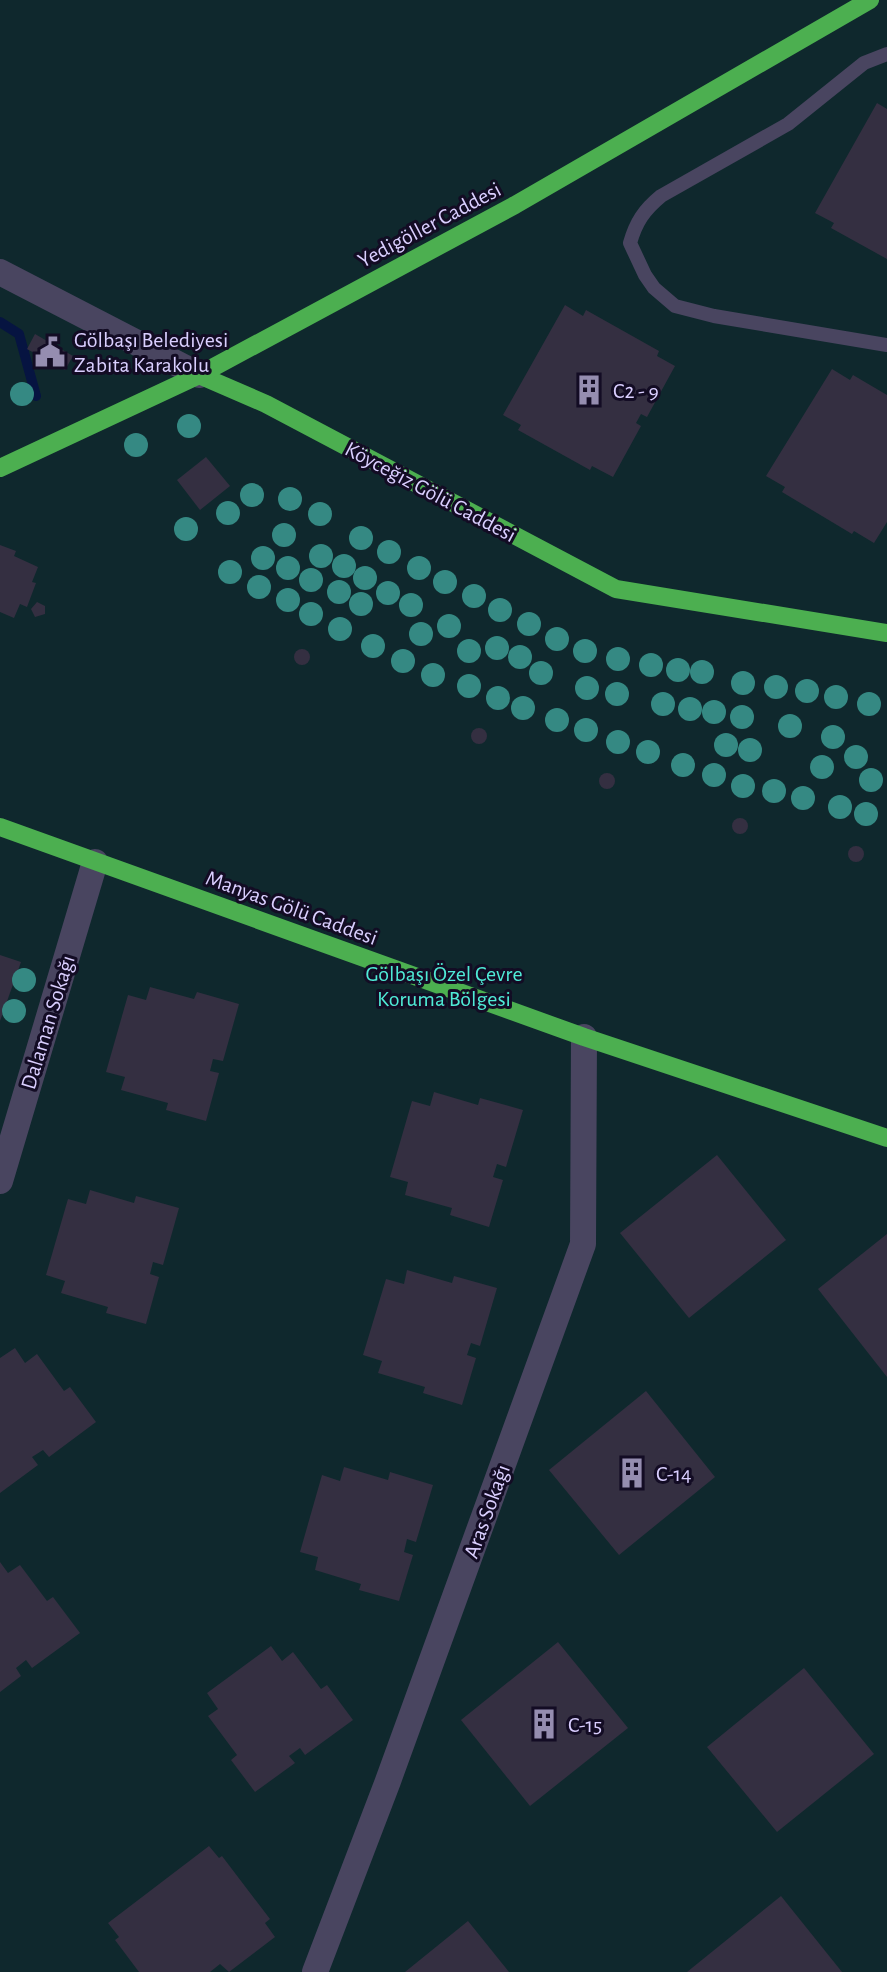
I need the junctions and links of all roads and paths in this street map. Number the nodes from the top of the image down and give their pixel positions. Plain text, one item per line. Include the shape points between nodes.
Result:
1 (870, 0) edge
2 (887, 54) edge
3 (0, 272) edge
4 (887, 345) edge
5 (199, 375) junction
6 (0, 468) edge
7 (887, 633) edge
8 (0, 827) edge
9 (95, 862) junction
10 (584, 1037) junction
11 (887, 1138) edge
12 (0, 1181) edge
13 (315, 1972) edge

1 - 5 street, Yedigöller Caddesi via 515,205
2 - 4 lane via 864,63 788,124 661,196 644,211 630,243 654,288 675,306
3 - 5 street, Köyceğiz Gölü Caddesi
5 - 6 street, Yedigöller Caddesi
5 - 7 street, Köyceğiz Gölü Caddesi via 266,404 616,589
8 - 9 street, Manyas Gölü Caddesi
9 - 10 street, Manyas Gölü Caddesi
9 - 12 street, Dalaman Sokağı
10 - 11 street, Manyas Gölü Caddesi
10 - 13 street, Aras Sokağı via 583,1244

